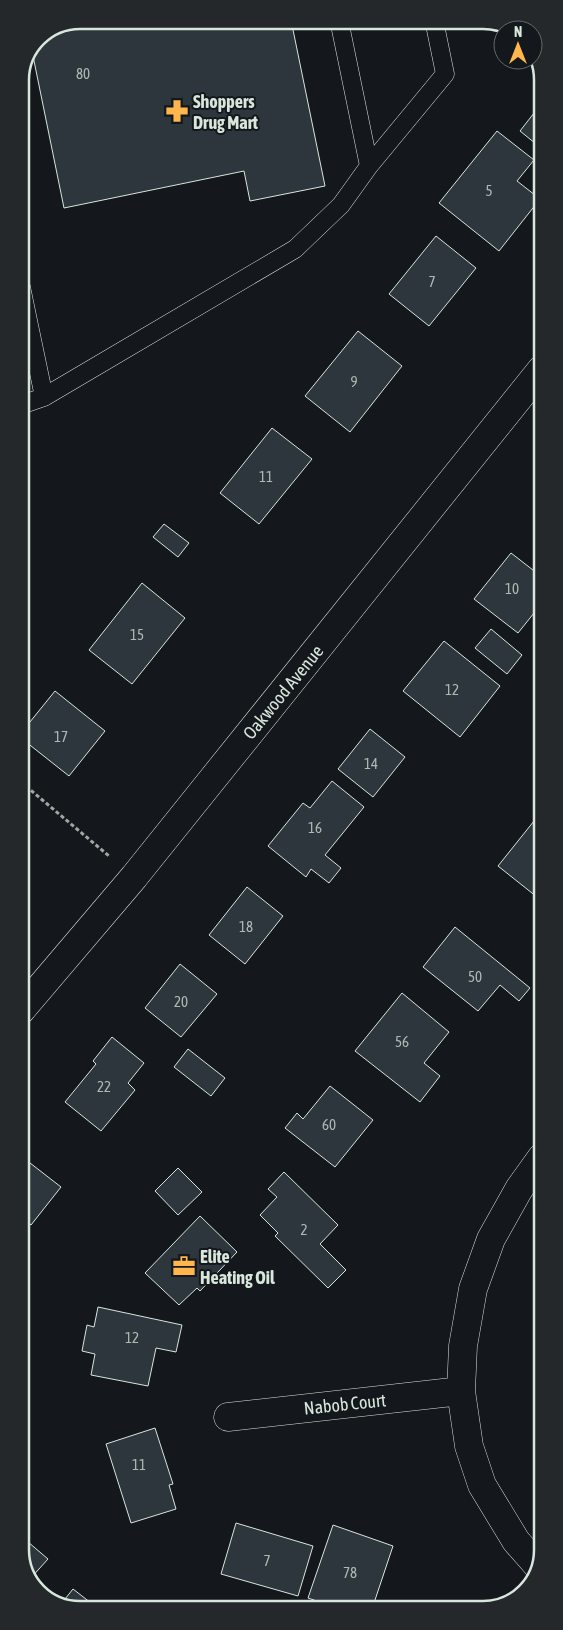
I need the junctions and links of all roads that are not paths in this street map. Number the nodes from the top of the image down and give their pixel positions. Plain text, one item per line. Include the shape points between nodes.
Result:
1 (341, 29) edge
2 (436, 29) edge
3 (369, 166) junction
4 (29, 325) edge
5 (534, 380) edge
6 (44, 397) junction
7 (29, 402) edge
8 (29, 1001) edge
9 (534, 1168) edge
10 (461, 1391) junction
11 (228, 1417) dead end
12 (533, 1560) edge

1 - 3 lane
2 - 3 lane via 445,74
3 - 6 lane via 341,205 295,249
4 - 6 lane
5 - 8 street, Oakwood Avenue via 134,877
6 - 7 lane
9 - 10 street via 491,1239 473,1289 463,1346
10 - 11 street, Nabob Court
10 - 12 street via 469,1446 482,1485 516,1541

